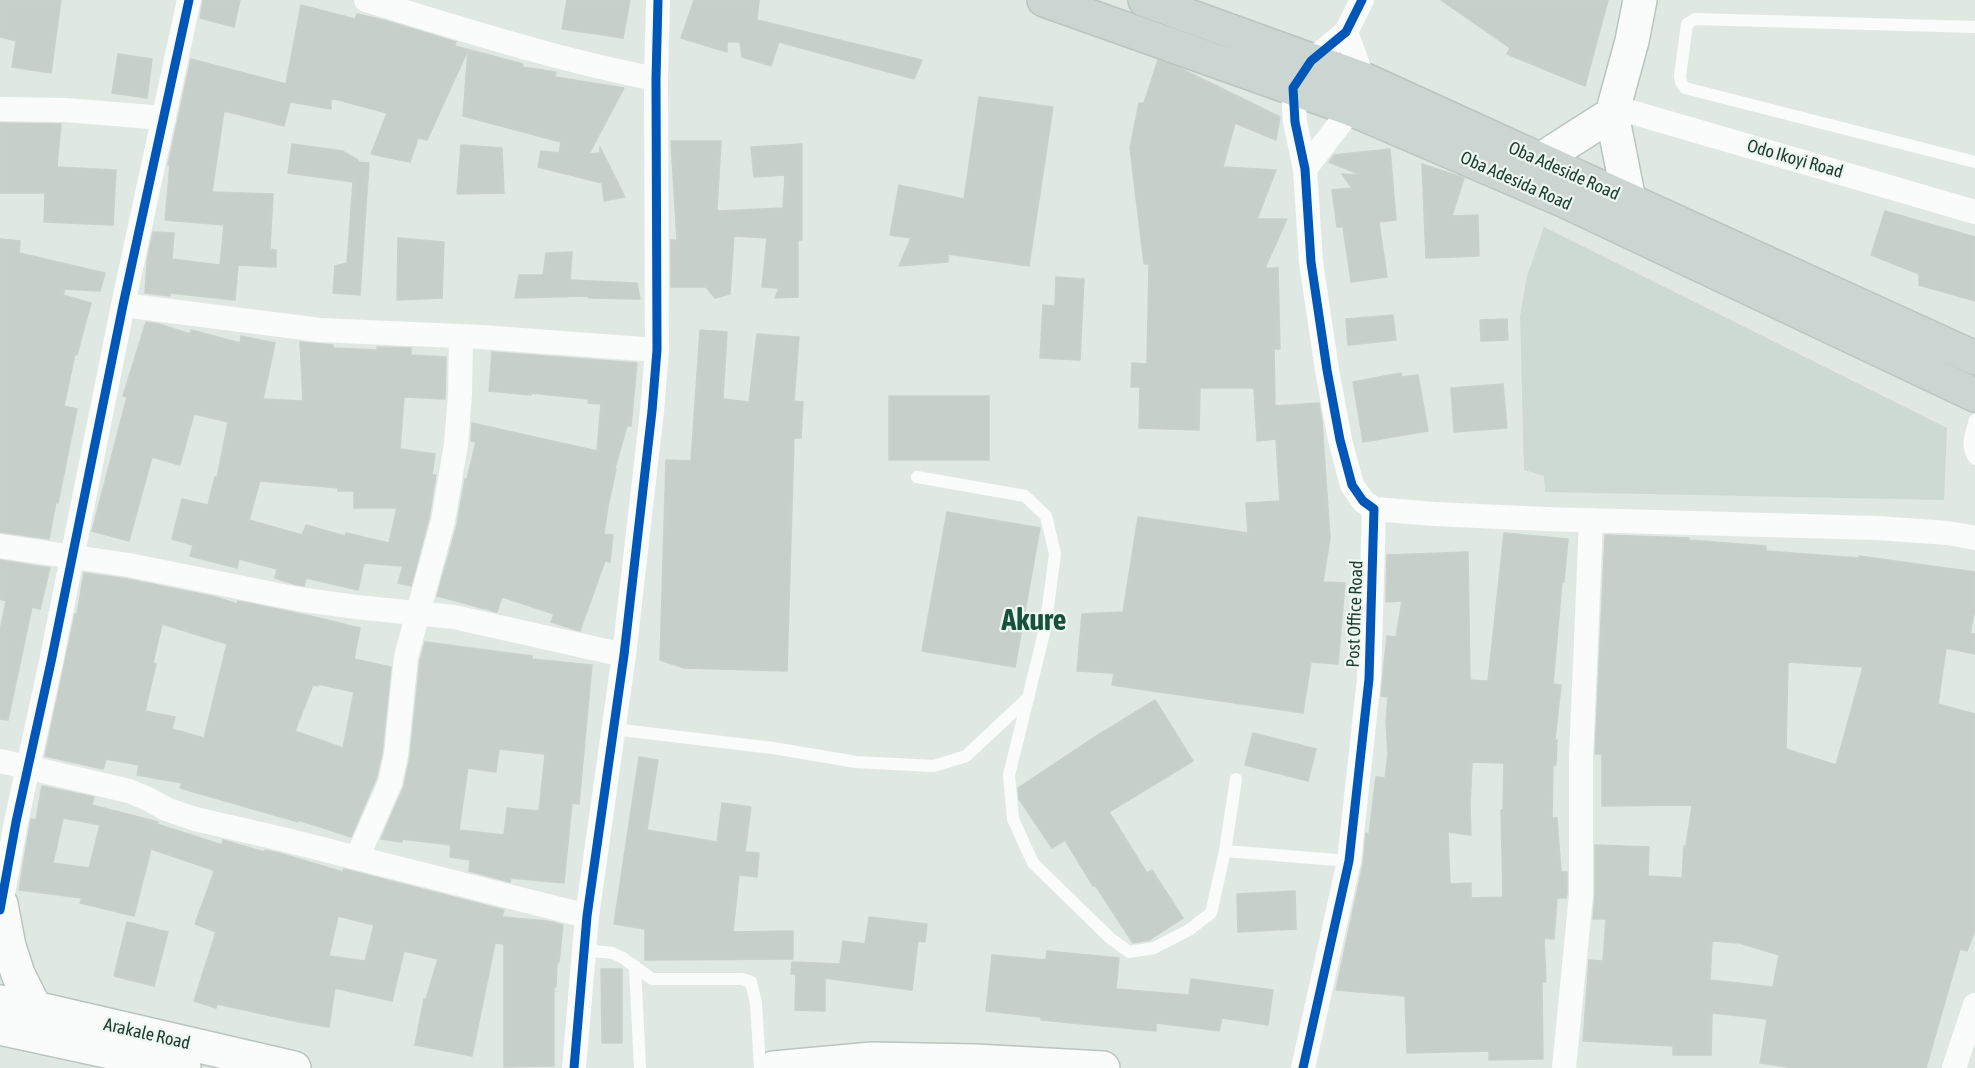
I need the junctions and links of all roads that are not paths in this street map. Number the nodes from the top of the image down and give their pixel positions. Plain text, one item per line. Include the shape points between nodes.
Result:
1 (189, 0) edge
2 (366, 0) edge
3 (658, 0) edge
4 (1044, 0) edge
5 (1145, 0) edge
6 (1362, 0) edge
7 (1640, 0) edge
8 (1975, 27) edge
9 (1346, 32) junction
10 (1311, 61) junction
11 (656, 79) junction
12 (1364, 79) junction
13 (1293, 88) junction
14 (0, 109) edge
15 (1351, 109) junction
16 (1613, 110) junction
17 (164, 118) junction
18 (1540, 160) junction
19 (1975, 162) edge
20 (1305, 169) junction
21 (1629, 200) junction
22 (1975, 212) edge
23 (123, 305) junction
24 (461, 337) junction
25 (657, 350) junction
26 (1975, 358) edge
27 (1975, 395) edge
28 (1975, 420) edge
29 (1975, 459) edge
30 (917, 477) dead end
31 (1374, 509) junction
32 (1591, 520) junction
33 (1975, 538) edge
34 (0, 546) edge
35 (72, 558) junction
36 (417, 612) junction
37 (624, 655) junction
38 (1029, 697) junction
39 (613, 729) junction
40 (0, 761) edge
41 (27, 768) junction
42 (1236, 779) dead end
43 (1225, 851) junction
44 (357, 858) junction
45 (1349, 861) junction
46 (1, 907) edge
47 (587, 916) junction
48 (583, 950) junction
49 (635, 966) junction
50 (0, 1002) edge
51 (1975, 1005) edge
52 (35, 1008) junction
53 (0, 1028) edge
54 (255, 1064) edge
55 (184, 1068) edge
56 (294, 1068) edge
57 (574, 1068) edge
58 (640, 1068) edge
59 (760, 1068) edge
60 (773, 1068) edge
61 (1104, 1068) edge
62 (1303, 1068) edge
63 (1564, 1068) edge
64 (1954, 1068) edge

1 - 17 street
2 - 11 street via 532,51
3 - 11 street
4 - 13 main road, Oba Adesida Road
5 - 10 main road, Oba Adeside Road
6 - 9 street
7 - 16 main road
8 - 19 lane via 1695,19 1687,24 1680,76 1685,88
9 - 10 street
9 - 12 street
10 - 12 main road, Oba Adeside Road
10 - 13 street
11 - 25 street
12 - 15 street
12 - 18 main road, Oba Adeside Road
13 - 15 main road, Oba Adesida Road
13 - 20 street via 1295,122
14 - 17 street
15 - 20 street
15 - 27 main road, Oba Adesida Road via 1565,201
16 - 18 main road
16 - 21 main road
16 - 22 street, Odo Ikoyi Road
17 - 23 street
18 - 21 main road, Oba Adeside Road
20 - 31 street via 1311,262 1340,440 1352,484
21 - 26 main road, Oba Adeside Road
23 - 24 street via 320,330
23 - 35 street
24 - 25 street
24 - 36 street via 456,444 443,521
25 - 37 street
28 - 29 lane via 1968,441
30 - 38 lane via 1025,496 1046,516 1055,554 1045,629
31 - 32 street
31 - 45 street, Post Office Road via 1369,678
32 - 33 street via 1877,528
32 - 63 street via 1581,759 1581,896
34 - 35 street
35 - 36 street via 129,565 298,598
35 - 41 street
36 - 37 street
36 - 44 street via 406,657 390,783
37 - 39 street
38 - 39 lane via 966,756 934,766 856,762
38 - 43 lane via 1009,775 1013,819 1033,863 1110,938 1129,952 1154,948 1189,930 1210,913
39 - 47 street
40 - 41 street
41 - 44 street via 129,791 195,819
41 - 46 street
42 - 43 lane
43 - 45 lane
44 - 47 street
45 - 62 street, Post Office Road
46 - 52 main road via 18,974
47 - 48 street
48 - 49 lane via 613,954
48 - 57 street
49 - 58 lane
49 - 59 lane via 652,979 750,982 756,1003
50 - 52 main road, Arakale Road
51 - 64 street
52 - 54 main road, Arakale Road
53 - 55 main road, Arakale Road
54 - 56 main road, Arakale Road
60 - 61 main road via 872,1059

